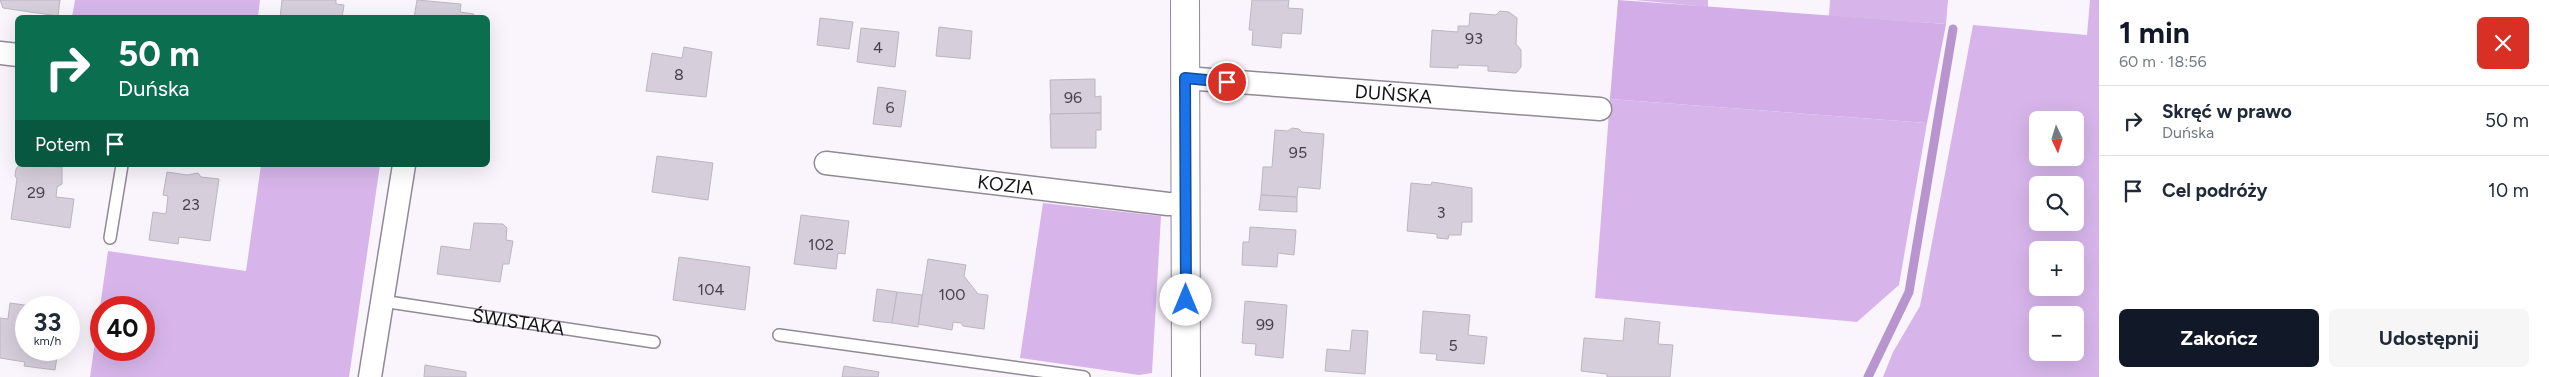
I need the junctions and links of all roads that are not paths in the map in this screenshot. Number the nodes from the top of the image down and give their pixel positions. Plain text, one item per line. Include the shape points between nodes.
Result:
1 (1185, 0) edge
2 (0, 53) edge
3 (15, 55) edge
4 (1185, 78) junction
5 (1600, 110) dead end
6 (826, 163) dead end
7 (122, 167) edge
8 (404, 167) edge
9 (1185, 204) junction
10 (110, 238) dead end
11 (382, 302) junction
12 (779, 335) dead end
13 (654, 342) dead end
14 (370, 377) edge
15 (1084, 377) edge
16 (1186, 377) edge

1 - 4 street
2 - 3 street
4 - 5 street, DUŃSKA
4 - 9 street
6 - 9 street, KOZIA
7 - 10 lane
8 - 11 street
9 - 16 street
11 - 13 lane, ŚWISTAKA
11 - 14 street
12 - 15 lane

